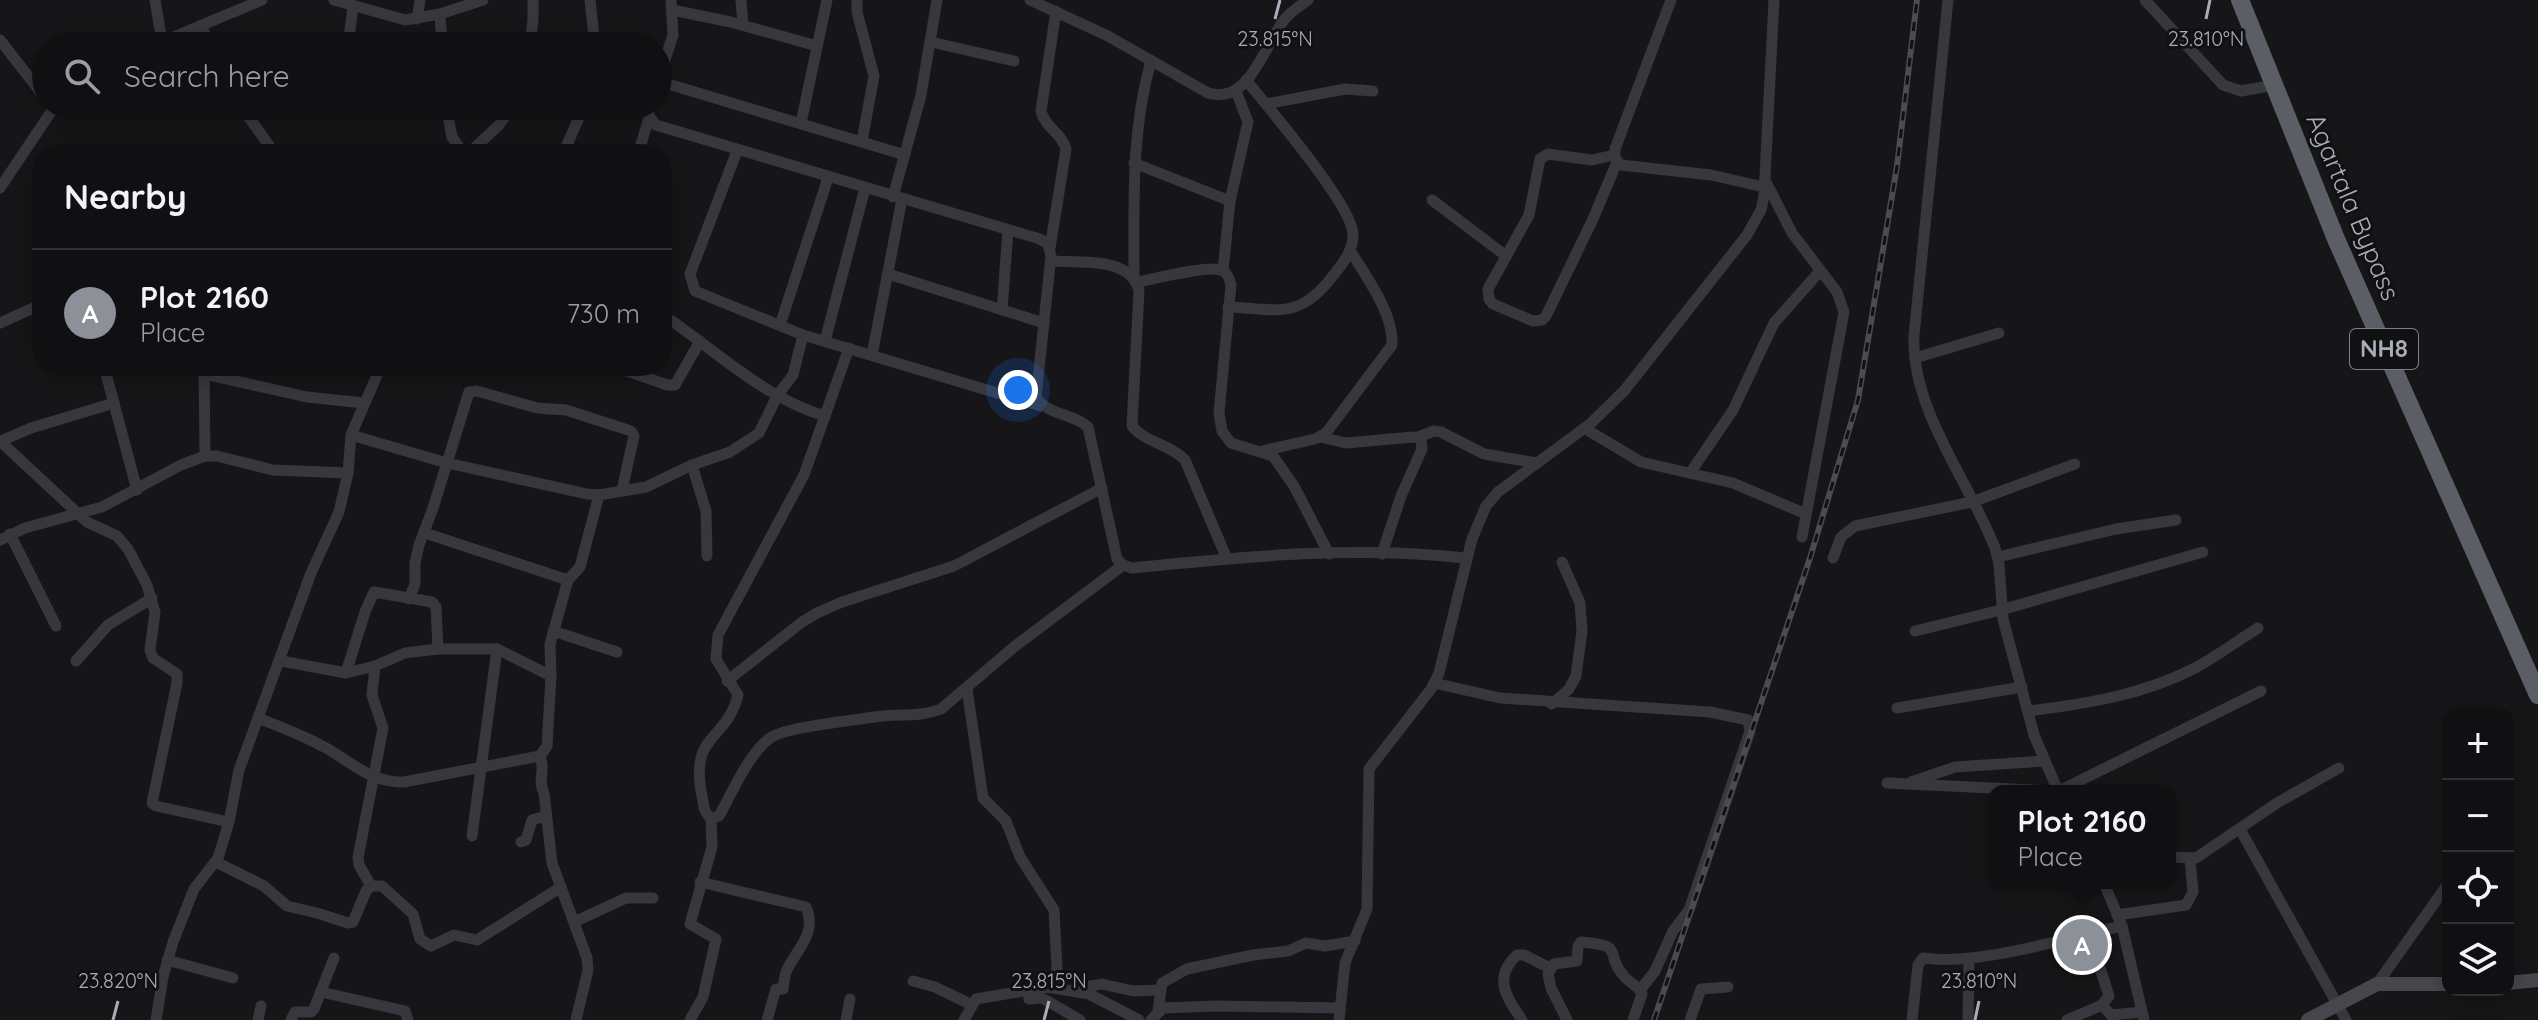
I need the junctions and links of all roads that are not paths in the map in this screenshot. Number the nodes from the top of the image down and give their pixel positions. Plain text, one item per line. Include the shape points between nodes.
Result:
1 (155, 0) edge
2 (262, 0) edge
3 (334, 0) edge
4 (420, 0) edge
5 (533, 0) edge
6 (590, 0) edge
7 (741, 0) edge
8 (827, 0) edge
9 (857, 0) edge
10 (937, 0) edge
11 (1030, 0) edge
12 (1308, 0) edge
13 (1671, 0) edge
14 (1774, 0) edge
15 (1948, 0) edge
16 (2145, 0) edge
17 (2240, 0) edge
18 (480, 1) edge
19 (671, 5) edge
20 (353, 6) junction
21 (1056, 11) junction
22 (440, 14) junction
23 (417, 19) junction
24 (201, 25) junction
25 (743, 25) junction
26 (156, 32) edge
27 (185, 32) edge
28 (204, 32) edge
29 (350, 32) edge
30 (441, 32) edge
31 (532, 32) edge
32 (593, 32) edge
33 (672, 32) edge
34 (0, 40) edge
35 (931, 42) junction
36 (817, 46) junction
37 (1014, 61) dead end
38 (1151, 61) junction
39 (1246, 80) junction
40 (32, 81) edge
41 (672, 85) edge
42 (2274, 85) junction
43 (1236, 91) junction
44 (1373, 91) dead end
45 (1266, 104) junction
46 (46, 120) edge
47 (251, 120) edge
48 (448, 120) edge
49 (502, 120) edge
50 (578, 120) edge
51 (648, 120) edge
52 (654, 120) edge
53 (801, 123) junction
54 (862, 141) junction
55 (268, 144) edge
56 (459, 144) edge
57 (477, 144) edge
58 (567, 144) edge
59 (641, 144) edge
60 (737, 151) junction
61 (905, 155) junction
62 (1616, 159) junction
63 (1134, 163) junction
64 (828, 178) junction
65 (1765, 184) junction
66 (0, 188) edge
67 (865, 188) junction
68 (897, 198) junction
69 (1432, 200) dead end
70 (1230, 201) junction
71 (1008, 230) junction
72 (1350, 250) junction
73 (1050, 255) junction
74 (1506, 256) junction
75 (1223, 271) junction
76 (1820, 271) junction
77 (888, 274) junction
78 (1136, 279) junction
79 (1228, 307) junction
80 (32, 309) edge
81 (1002, 310) junction
82 (672, 321) edge
83 (0, 323) edge
84 (1044, 323) junction
85 (780, 325) junction
86 (1999, 333) dead end
87 (803, 335) junction
88 (700, 341) junction
89 (825, 341) junction
90 (849, 348) junction
91 (872, 355) junction
92 (1915, 358) junction
93 (107, 376) edge
94 (204, 376) edge
95 (227, 376) edge
96 (376, 376) edge
97 (641, 376) edge
98 (777, 396) junction
99 (114, 403) junction
100 (364, 403) junction
101 (1041, 406) junction
102 (825, 416) junction
103 (1584, 428) junction
104 (351, 435) junction
105 (1320, 437) junction
106 (1418, 437) junction
107 (0, 441) edge
108 (1262, 451) junction
109 (205, 456) junction
110 (447, 463) junction
111 (1537, 463) junction
112 (2075, 464) dead end
113 (692, 465) junction
114 (348, 473) junction
115 (1690, 473) junction
116 (1102, 488) junction
117 (137, 490) junction
118 (622, 490) junction
119 (599, 495) junction
120 (1972, 502) junction
121 (78, 514) junction
122 (1806, 514) junction
123 (2176, 520) dead end
124 (425, 533) junction
125 (5, 537) edge
126 (1802, 537) dead end
127 (2203, 552) dead end
128 (1329, 554) junction
129 (1382, 554) junction
130 (707, 556) dead end
131 (1998, 557) junction
132 (1466, 558) junction
133 (1833, 558) dead end
134 (1227, 559) junction
135 (1562, 562) dead end
136 (1123, 565) junction
137 (568, 580) junction
138 (152, 598) junction
139 (409, 599) junction
140 (2001, 610) junction
141 (56, 626) dead end
142 (2258, 628) dead end
143 (553, 631) junction
144 (1915, 631) dead end
145 (438, 649) junction
146 (497, 649) junction
147 (617, 652) dead end
148 (76, 661) dead end
149 (281, 661) junction
150 (375, 666) junction
151 (346, 673) junction
152 (551, 676) junction
153 (727, 681) junction
154 (1434, 683) junction
155 (2022, 687) junction
156 (967, 689) junction
157 (2261, 691) dead end
158 (2538, 695) edge
159 (1552, 704) junction
160 (1897, 708) dead end
161 (2028, 711) junction
162 (258, 718) junction
163 (540, 756) junction
164 (2044, 761) junction
165 (480, 767) junction
166 (2339, 768) dead end
167 (372, 778) junction
168 (1887, 783) dead end
169 (1906, 784) junction
170 (2054, 785) edge
171 (2069, 785) edge
172 (1988, 788) edge
173 (546, 816) junction
174 (711, 818) junction
175 (229, 822) junction
176 (2240, 829) junction
177 (472, 836) dead end
178 (521, 842) dead end
179 (2176, 858) edge
180 (2190, 859) junction
181 (216, 862) junction
182 (700, 882) junction
183 (371, 886) junction
184 (561, 887) junction
185 (2107, 889) edge
186 (2442, 892) edge
187 (653, 898) dead end
188 (2120, 921) junction
189 (574, 922) junction
190 (2089, 934) junction
191 (1355, 941) junction
192 (334, 958) dead end
193 (1969, 958) junction
194 (167, 960) junction
195 (1550, 968) junction
196 (233, 978) dead end
197 (2538, 980) edge
198 (913, 981) dead end
199 (2514, 982) edge
200 (2377, 984) junction
201 (2442, 984) edge
202 (1047, 987) junction
203 (1728, 987) dead end
204 (1641, 989) junction
205 (1028, 990) junction
206 (1068, 990) junction
207 (1160, 990) junction
208 (321, 992) junction
209 (850, 999) dead end
210 (2337, 1003) junction
211 (972, 1005) junction
212 (2102, 1005) junction
213 (261, 1006) dead end
214 (1340, 1014) edge
215 (1155, 1016) edge
216 (2143, 1016) edge
217 (156, 1020) edge
218 (258, 1020) edge
219 (291, 1020) edge
220 (408, 1020) edge
221 (576, 1020) edge
222 (690, 1020) edge
223 (767, 1020) edge
224 (846, 1020) edge
225 (964, 1020) edge
226 (1080, 1020) edge
227 (1139, 1020) edge
228 (1522, 1020) edge
229 (1567, 1020) edge
230 (1627, 1020) edge
231 (1633, 1020) edge
232 (1690, 1020) edge
233 (1912, 1020) edge
234 (1968, 1020) edge
235 (2067, 1020) edge
236 (2308, 1020) edge
237 (2346, 1020) edge

1 - 26 street
2 - 24 street
3 - 20 street
4 - 23 street
5 - 31 street
6 - 32 street
7 - 25 street
8 - 36 street
9 - 54 street via 874,76
10 - 35 street
11 - 21 street
12 - 39 street via 1283,21
13 - 62 street
14 - 65 street
15 - 92 street
16 - 42 street via 2223,85 2241,91
17 - 42 highway, Agartala Bypass / NH8
18 - 22 street
19 - 25 street
19 - 33 street
20 - 23 street
20 - 29 street
21 - 38 street
21 - 73 street via 1041,111 1066,149
22 - 23 street
22 - 30 street
24 - 27 street
24 - 28 street
25 - 36 street
34 - 40 street
35 - 37 street
35 - 61 street
36 - 53 street
38 - 43 street via 1208,93 1224,96
38 - 63 street
39 - 43 street
39 - 45 street
41 - 53 street
42 - 158 highway, Agartala Bypass / NH8 via 2336,239
43 - 70 street via 1248,122
44 - 45 street via 1349,88
45 - 72 street via 1346,212 1353,227
46 - 66 street
47 - 55 street
48 - 56 street
49 - 57 street
50 - 58 street
51 - 59 street
52 - 60 street
53 - 54 street
54 - 61 street
60 - 64 street
60 - 85 street via 693,265 692,283 706,297
61 - 68 street
62 - 65 street via 1634,167
62 - 74 street via 1543,155 1529,215
62 - 74 street via 1542,320 1519,316 1489,299 1489,286
63 - 70 street
63 - 78 street
64 - 67 street
64 - 85 street
65 - 76 street
65 - 103 street via 1761,210 1747,235 1624,391
67 - 68 street
67 - 89 street
68 - 71 street
68 - 77 street
69 - 74 street
70 - 75 street
71 - 73 street via 1040,239
71 - 81 street
72 - 79 street via 1319,293 1300,307
72 - 105 street via 1384,311 1392,345
73 - 78 street via 1122,268
73 - 84 street
75 - 78 street
75 - 79 street via 1231,285
76 - 115 street via 1774,323 1733,410
76 - 122 street via 1843,304 1844,325
77 - 81 street
77 - 91 street
78 - 134 street via 1132,426 1185,460
79 - 108 street via 1220,425 1231,443
80 - 83 street
81 - 84 street
82 - 88 street
84 - 101 street via 1036,390
85 - 87 street
86 - 92 street
87 - 89 street
87 - 98 street via 793,375
88 - 97 street via 675,385
88 - 98 street
89 - 90 street
90 - 91 street
90 - 102 street
91 - 101 street
92 - 120 street via 1919,382
93 - 99 street
94 - 109 street
95 - 100 street via 307,397
96 - 100 street
98 - 102 street
98 - 113 street via 759,433 730,452
99 - 107 street
99 - 117 street
100 - 104 street
101 - 116 street via 1088,427
102 - 153 street via 804,475 718,635 716,659
103 - 111 street
103 - 115 street via 1641,462
104 - 110 street
104 - 114 street
105 - 106 street via 1346,443
105 - 108 street
106 - 111 street via 1441,432 1484,454
106 - 129 street via 1422,449
107 - 121 street
108 - 128 street via 1280,464
109 - 114 street via 273,470
109 - 117 street
110 - 118 street via 467,394 477,391 631,431
110 - 119 street
110 - 124 street
111 - 132 street via 1486,506
112 - 120 street
113 - 118 street via 646,487
113 - 130 street via 706,511
114 - 149 street via 339,512
115 - 122 street via 1733,483
116 - 136 street via 1117,559
116 - 153 street via 954,566 817,613
117 - 121 street
118 - 119 street
119 - 137 street via 580,567
120 - 131 street
120 - 133 street via 1855,526 1841,537
121 - 125 street
121 - 138 street via 117,536
122 - 126 street
123 - 131 street
124 - 137 street
124 - 139 street
125 - 141 street
127 - 140 street
128 - 129 street
128 - 134 street
129 - 132 street
131 - 140 street
132 - 154 street
134 - 136 street
135 - 159 street via 1580,603 1582,631 1576,676
136 - 156 street
137 - 143 street
138 - 148 street via 108,625
138 - 175 street via 156,620 150,650 177,674 152,803
139 - 145 street via 428,600 436,607
139 - 151 street via 374,592
140 - 144 street
140 - 155 street
142 - 161 street via 2195,668 2160,682 2095,703
143 - 147 street
143 - 152 street
145 - 146 street
145 - 150 street via 405,653
146 - 152 street
146 - 165 street
149 - 151 street
149 - 162 street
150 - 151 street
150 - 167 street via 372,695 383,728
152 - 163 street via 547,746
153 - 174 street via 738,695 735,707 700,755 698,780 705,814
154 - 159 street via 1476,695
154 - 191 street via 1369,769 1368,902
155 - 160 street
155 - 161 street
156 - 174 street via 931,713 874,717 774,736 748,764 719,816
156 - 202 street via 983,798 1006,821 1020,857 1054,910 1057,969
157 - 171 street
159 - 204 street via 1710,712 1750,723 1689,910
161 - 164 street
162 - 167 street via 326,748
162 - 175 street via 239,770
163 - 165 street
163 - 173 street
164 - 169 street via 1955,767
164 - 170 street
165 - 167 street via 404,782
165 - 177 street
166 - 176 street
167 - 183 street via 358,858
168 - 169 street
169 - 172 street
173 - 178 street via 532,820
173 - 184 street
174 - 182 street via 712,847
175 - 181 street
176 - 180 street
176 - 210 street
179 - 180 street
180 - 188 street via 2193,892 2186,905
181 - 183 street via 264,886 287,906 348,923
181 - 194 street via 194,889
182 - 222 street via 690,924 716,939 703,997
182 - 223 street via 806,907 810,916 804,945 787,968 783,989 776,989
183 - 184 street via 389,890 413,914 420,939 431,946 454,935 477,940
184 - 189 street
185 - 188 street
186 - 200 street
187 - 189 street via 626,898
188 - 190 street
188 - 216 street
189 - 221 street via 588,970
190 - 193 street
190 - 212 street via 2109,996
191 - 207 street via 1306,943 1187,969 1165,980
191 - 214 street via 1345,963
192 - 208 street
193 - 233 street via 1920,960
193 - 234 street
194 - 196 street
194 - 217 street
195 - 204 street via 1577,961 1581,942 1604,944 1622,973
195 - 228 street via 1517,955 1506,971 1505,994
195 - 229 street via 1548,980
197 - 199 main road
198 - 211 street
200 - 201 main road
200 - 210 main road
202 - 205 street
202 - 206 street
203 - 232 street via 1701,989
204 - 231 street
205 - 211 street via 984,996
205 - 226 street via 1029,999 1042,998
206 - 207 street via 1102,984
206 - 227 street via 1089,994
207 - 215 street
208 - 219 street via 311,1012 295,1012
208 - 220 street via 405,1011
209 - 224 street
210 - 236 main road
210 - 237 street
211 - 225 street
212 - 216 street via 2111,1015
212 - 235 street
213 - 218 street
214 - 215 street via 1216,1006 1163,1008
230 - 231 street

